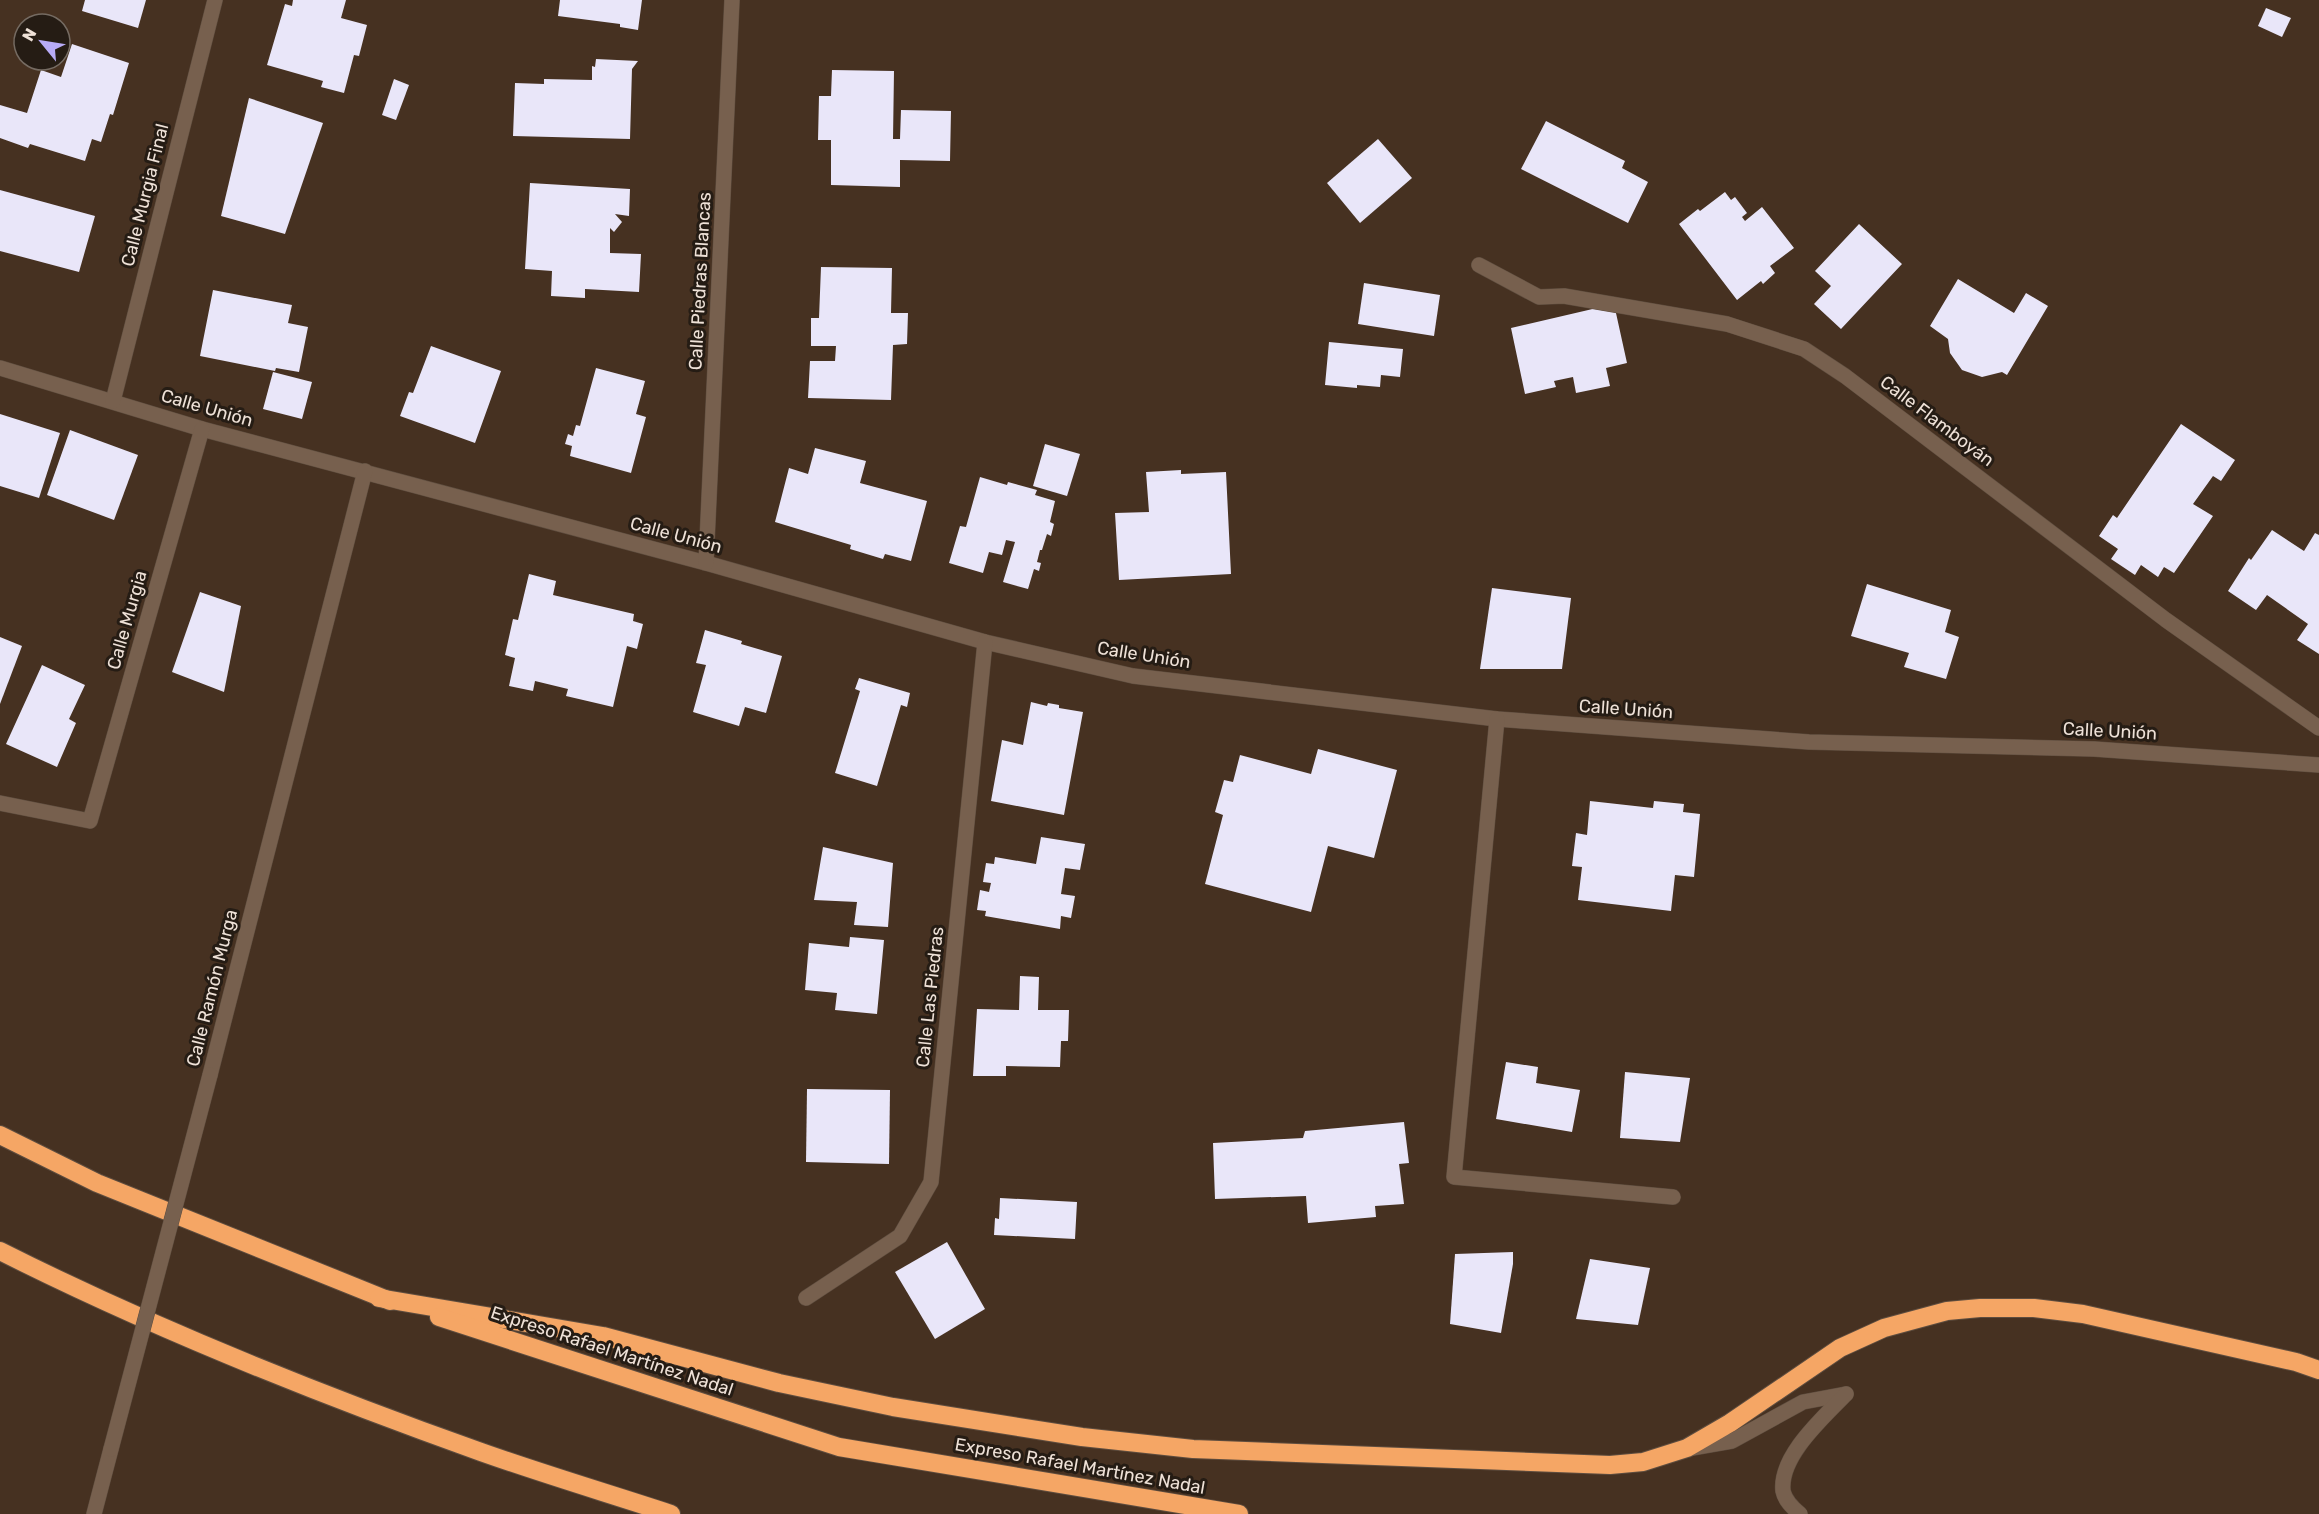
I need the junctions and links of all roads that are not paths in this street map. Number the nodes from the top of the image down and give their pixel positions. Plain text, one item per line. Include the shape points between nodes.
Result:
1 (216, 0) edge
2 (732, 0) edge
3 (1479, 265) dead end
4 (0, 368) edge
5 (113, 401) junction
6 (202, 429) junction
7 (365, 471) junction
8 (706, 563) junction
9 (985, 642) junction
10 (1497, 719) junction
11 (2319, 728) edge
12 (2319, 765) edge
13 (0, 803) edge
14 (0, 1135) edge
15 (1673, 1197) dead end
16 (0, 1251) edge
17 (379, 1298) junction
18 (806, 1298) dead end
19 (2319, 1370) edge
20 (1687, 1448) junction
21 (94, 1514) edge
22 (671, 1514) edge
23 (1239, 1514) edge
24 (1800, 1514) edge

1 - 5 street, Calle Murgia Final
2 - 8 street, Calle Piedras Blancas
3 - 11 street, Calle Flamboyán via 1539,297 1564,296 1727,324 1804,349 2166,620
4 - 5 street, Calle Unión
5 - 6 street, Calle Unión
6 - 7 street, Calle Unión
6 - 13 street, Calle Murgia via 90,821
7 - 8 street, Calle Unión
7 - 21 street, Calle Ramón Murga, bridge
8 - 9 street, Calle Unión
9 - 10 street, Calle Unión via 1133,676
9 - 18 street, Calle Las Piedras via 931,1182 900,1236
10 - 12 street, Calle Unión via 1809,742 2094,749
10 - 15 street via 1454,1177
14 - 17 highway, Expreso Rafael Martínez Nadal via 97,1183
16 - 22 highway via 242,1361 482,1452
17 - 20 highway via 603,1336 779,1383 893,1407 1082,1437 1193,1449 1610,1465 1642,1462
17 - 23 highway, Expreso Rafael Martínez Nadal via 839,1447
19 - 20 highway via 2083,1314 2034,1308 1947,1311 1884,1328 1840,1348
20 - 24 street via 1732,1440 1803,1402 1846,1394 1810,1431 1785,1472 1783,1492

